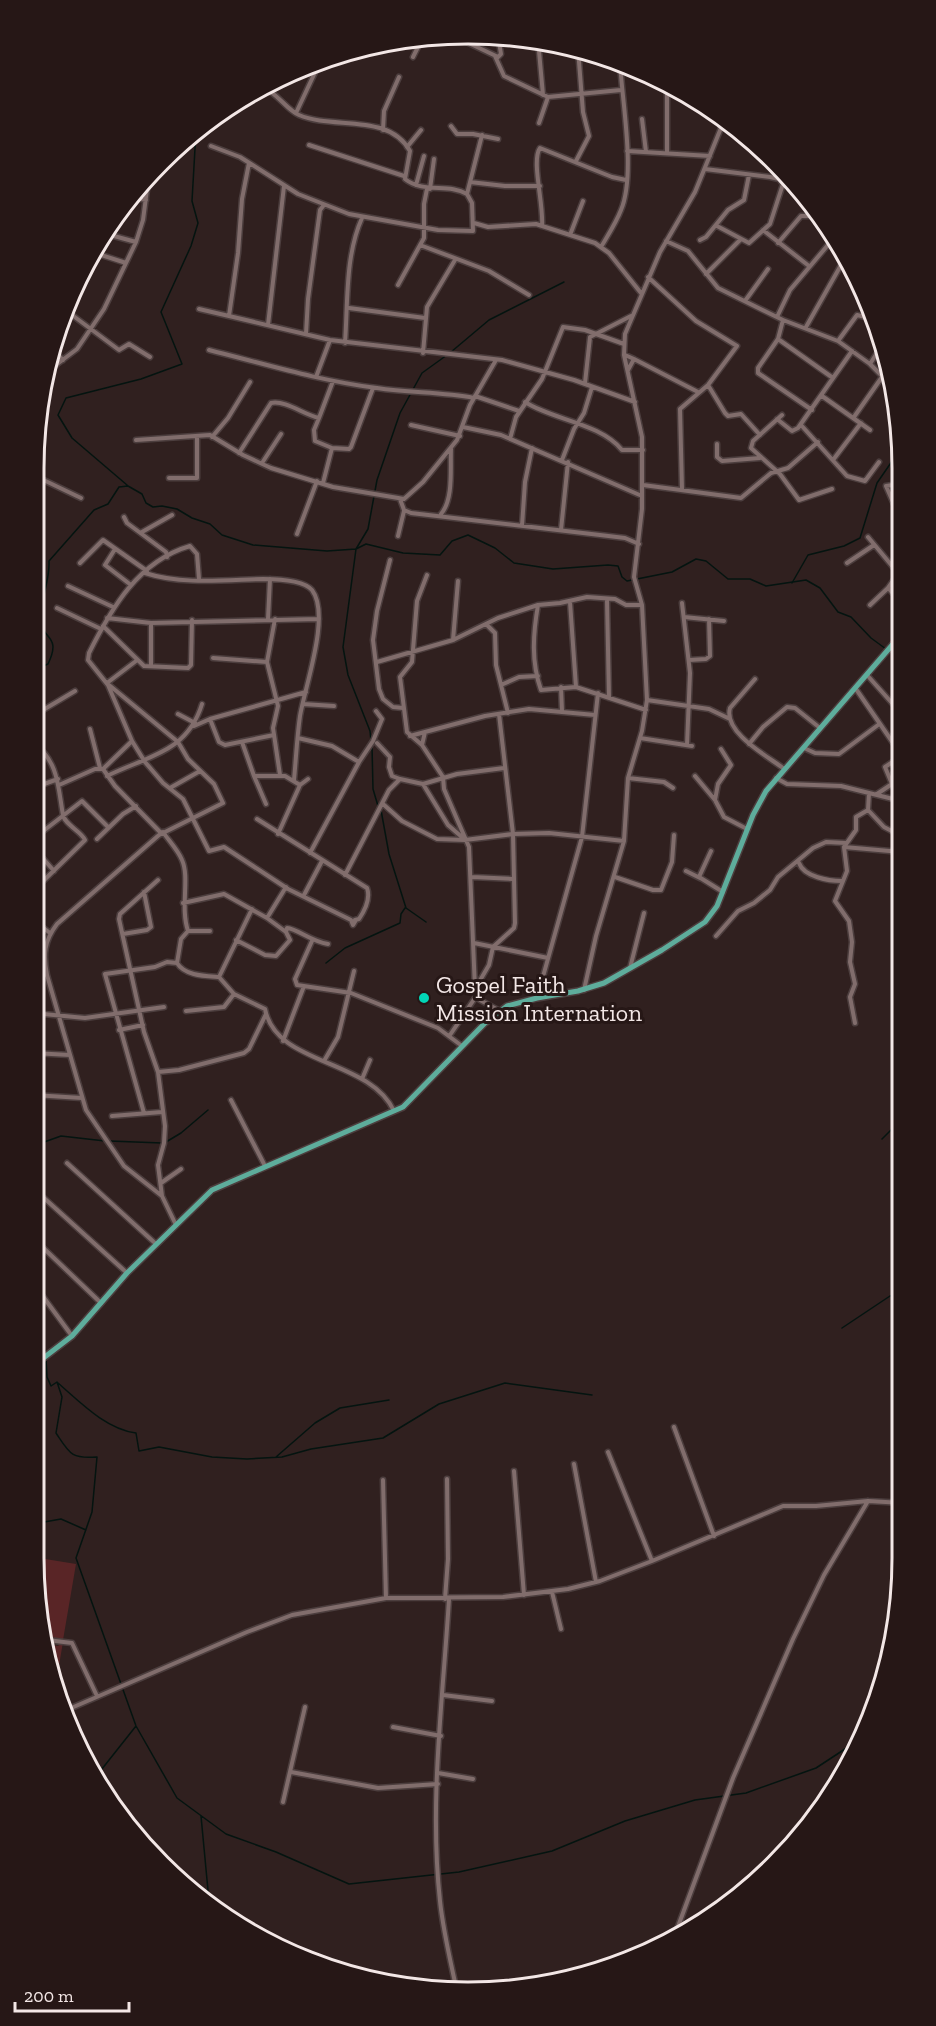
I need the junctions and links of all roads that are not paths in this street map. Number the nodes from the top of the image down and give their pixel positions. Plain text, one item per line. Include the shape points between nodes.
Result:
1 (472, 44) edge
2 (498, 44) edge
3 (418, 46) edge
4 (539, 50) edge
5 (498, 56) junction
6 (413, 57) dead end
7 (579, 58) edge
8 (620, 72) edge
9 (315, 73) edge
10 (399, 77) dead end
11 (621, 90) junction
12 (272, 91) edge
13 (667, 93) edge
14 (582, 94) junction
15 (543, 95) junction
16 (548, 97) junction
17 (296, 113) junction
18 (642, 119) dead end
19 (539, 123) dead end
20 (451, 126) dead end
21 (721, 128) edge
22 (421, 129) dead end
23 (383, 130) junction
24 (482, 135) junction
25 (498, 139) dead end
26 (309, 145) dead end
27 (211, 146) dead end
28 (407, 147) junction
29 (627, 151) junction
30 (646, 152) junction
31 (667, 152) junction
32 (424, 156) dead end
33 (710, 156) junction
34 (434, 159) dead end
35 (576, 161) junction
36 (249, 163) junction
37 (705, 169) junction
38 (749, 175) junction
39 (404, 176) junction
40 (779, 179) edge
41 (626, 180) junction
42 (470, 182) junction
43 (782, 183) edge
44 (416, 185) junction
45 (284, 186) junction
46 (540, 186) junction
47 (428, 189) junction
48 (147, 190) edge
49 (467, 194) junction
50 (140, 199) edge
51 (146, 200) junction
52 (583, 201) dead end
53 (325, 205) junction
54 (809, 216) edge
55 (362, 218) junction
56 (474, 223) junction
57 (542, 226) junction
58 (717, 226) junction
59 (425, 228) junction
60 (763, 230) junction
61 (570, 235) junction
62 (113, 236) edge
63 (700, 240) dead end
64 (740, 240) junction
65 (666, 241) junction
66 (136, 242) junction
67 (778, 243) junction
68 (829, 244) edge
69 (420, 245) junction
70 (601, 247) junction
71 (101, 255) edge
72 (455, 260) junction
73 (126, 263) junction
74 (841, 265) edge
75 (809, 266) junction
76 (768, 269) dead end
77 (706, 274) junction
78 (648, 277) junction
79 (398, 285) dead end
80 (641, 293) junction
81 (529, 295) dead end
82 (745, 301) junction
83 (349, 308) junction
84 (200, 309) dead end
85 (72, 315) edge
86 (229, 316) junction
87 (632, 316) junction
88 (777, 317) junction
89 (864, 317) edge
90 (425, 318) junction
91 (783, 320) junction
92 (268, 325) junction
93 (806, 327) junction
94 (90, 328) junction
95 (306, 334) junction
96 (596, 334) junction
97 (778, 339) junction
98 (330, 340) junction
99 (838, 342) junction
100 (345, 343) junction
101 (624, 344) junction
102 (209, 350) dead end
103 (852, 351) junction
104 (423, 353) junction
105 (877, 354) edge
106 (624, 355) junction
107 (59, 356) edge
108 (150, 357) dead end
109 (634, 359) junction
110 (63, 360) junction
111 (496, 360) junction
112 (870, 364) junction
113 (56, 365) edge
114 (628, 370) junction
115 (544, 373) junction
116 (316, 377) junction
117 (882, 377) joint
118 (833, 378) junction
119 (333, 381) junction
120 (250, 382) dead end
121 (585, 383) junction
122 (708, 384) junction
123 (591, 387) junction
124 (373, 388) junction
125 (698, 392) junction
126 (821, 396) junction
127 (474, 397) junction
128 (525, 402) junction
129 (635, 402) junction
130 (812, 410) junction
131 (520, 411) junction
132 (782, 415) dead end
133 (854, 417) junction
134 (319, 418) junction
135 (777, 419) junction
136 (578, 423) junction
137 (861, 423) junction
138 (411, 425) dead end
139 (801, 425) junction
140 (464, 427) junction
141 (870, 430) dead end
142 (281, 434) dead end
143 (760, 435) junction
144 (212, 436) junction
145 (460, 436) junction
146 (197, 437) junction
147 (510, 439) junction
148 (136, 440) dead end
149 (818, 442) junction
150 (717, 444) dead end
151 (332, 448) junction
152 (451, 448) junction
153 (532, 448) junction
154 (643, 450) junction
155 (239, 453) junction
156 (760, 458) junction
157 (562, 460) junction
158 (833, 460) junction
159 (568, 462) junction
160 (879, 462) dead end
161 (262, 463) junction
162 (775, 471) junction
163 (169, 478) dead end
164 (44, 480) edge
165 (317, 481) junction
166 (323, 483) junction
167 (643, 485) junction
168 (892, 485) edge
169 (682, 489) junction
170 (832, 489) dead end
171 (642, 496) junction
172 (81, 498) dead end
173 (400, 499) junction
174 (892, 500) edge
175 (404, 510) junction
176 (440, 514) junction
177 (172, 515) dead end
178 (124, 517) dead end
179 (522, 526) junction
180 (561, 530) junction
181 (142, 532) junction
182 (297, 534) dead end
183 (398, 536) dead end
184 (868, 537) dead end
185 (639, 544) junction
186 (874, 545) junction
187 (115, 549) junction
188 (167, 557) junction
189 (390, 560) dead end
190 (80, 563) dead end
191 (847, 563) dead end
192 (892, 564) edge
193 (146, 572) junction
194 (427, 575) dead end
195 (199, 579) junction
196 (270, 579) junction
197 (458, 581) dead end
198 (892, 582) edge
199 (130, 585) junction
200 (68, 586) dead end
201 (888, 588) junction
202 (892, 592) edge
203 (607, 600) junction
204 (570, 602) junction
205 (682, 603) dead end
206 (538, 605) junction
207 (642, 605) junction
208 (870, 605) dead end
209 (113, 607) junction
210 (57, 608) dead end
211 (684, 616) junction
212 (107, 618) junction
213 (319, 618) junction
214 (268, 619) junction
215 (275, 619) junction
216 (709, 619) junction
217 (192, 620) junction
218 (724, 621) dead end
219 (151, 623) junction
220 (486, 624) junction
221 (102, 627) junction
222 (453, 640) junction
223 (892, 646) edge
224 (413, 652) junction
225 (213, 658) dead end
226 (689, 660) junction
227 (136, 661) junction
228 (267, 662) junction
229 (376, 662) junction
230 (151, 665) junction
231 (867, 675) junction
232 (538, 676) junction
233 (755, 679) dead end
234 (108, 684) junction
235 (501, 685) junction
236 (561, 687) junction
237 (576, 687) junction
238 (856, 689) junction
239 (75, 691) dead end
240 (306, 692) junction
241 (598, 693) junction
242 (609, 698) junction
243 (276, 700) junction
244 (647, 700) junction
245 (892, 703) edge
246 (202, 704) dead end
247 (303, 704) junction
248 (334, 706) dead end
249 (687, 706) junction
250 (403, 708) junction
251 (44, 709) edge
252 (646, 710) junction
253 (376, 711) dead end
254 (562, 711) junction
255 (508, 712) junction
256 (178, 714) dead end
257 (499, 714) junction
258 (595, 715) junction
259 (210, 719) junction
260 (730, 719) junction
261 (194, 724) junction
262 (878, 725) junction
263 (820, 728) junction
264 (90, 729) dead end
265 (425, 732) junction
266 (274, 735) junction
267 (409, 736) junction
268 (298, 738) junction
269 (640, 738) junction
270 (132, 741) junction
271 (177, 742) junction
272 (242, 742) junction
273 (377, 743) dead end
274 (749, 744) junction
275 (892, 744) edge
276 (422, 745) junction
277 (802, 747) junction
278 (721, 749) dead end
279 (44, 752) edge
280 (892, 761) edge
281 (145, 762) junction
282 (359, 762) junction
283 (101, 768) junction
284 (504, 768) junction
285 (783, 768) junction
286 (200, 771) junction
287 (280, 775) junction
288 (107, 776) junction
289 (254, 776) junction
290 (695, 776) dead end
291 (443, 777) junction
292 (628, 778) junction
293 (775, 778) junction
294 (58, 779) junction
295 (308, 779) dead end
296 (400, 779) junction
297 (294, 780) junction
298 (44, 784) edge
299 (423, 784) junction
300 (59, 785) junction
301 (300, 785) junction
302 (892, 786) edge
303 (892, 786) edge
304 (170, 788) junction
305 (673, 789) dead end
306 (869, 793) junction
307 (877, 795) junction
308 (892, 799) edge
309 (715, 800) junction
310 (266, 804) dead end
311 (383, 804) junction
312 (136, 806) junction
313 (868, 810) junction
314 (63, 817) junction
315 (194, 818) junction
316 (257, 819) dead end
317 (108, 827) junction
318 (747, 829) junction
319 (44, 830) edge
320 (892, 831) edge
321 (162, 833) junction
322 (278, 834) junction
323 (513, 834) junction
324 (674, 835) dead end
325 (582, 837) junction
326 (97, 839) dead end
327 (465, 840) junction
328 (624, 841) junction
329 (845, 845) junction
330 (711, 851) dead end
331 (892, 851) edge
332 (310, 853) junction
333 (44, 860) edge
334 (322, 861) junction
335 (799, 863) junction
336 (54, 871) junction
337 (686, 871) dead end
338 (345, 875) junction
339 (472, 877) junction
340 (615, 877) junction
341 (513, 879) junction
342 (701, 879) junction
343 (158, 880) dead end
344 (44, 881) edge
345 (842, 881) junction
346 (286, 887) junction
347 (144, 892) junction
348 (723, 892) junction
349 (304, 895) junction
350 (183, 903) junction
351 (252, 909) junction
352 (644, 914) dead end
353 (267, 918) junction
354 (44, 928) edge
355 (188, 931) junction
356 (210, 931) dead end
357 (286, 932) junction
358 (50, 933) junction
359 (123, 934) junction
360 (716, 936) dead end
361 (236, 940) junction
362 (312, 941) junction
363 (474, 943) junction
364 (328, 944) dead end
365 (493, 947) junction
366 (548, 958) junction
367 (177, 963) junction
368 (130, 969) junction
369 (630, 969) junction
370 (354, 971) dead end
371 (44, 975) edge
372 (47, 975) junction
373 (219, 977) junction
374 (304, 986) junction
375 (475, 989) junction
376 (584, 990) junction
377 (347, 992) junction
378 (234, 994) junction
379 (477, 995) junction
380 (537, 998) junction
381 (164, 1007) dead end
382 (140, 1009) junction
383 (186, 1011) dead end
384 (500, 1011) junction
385 (114, 1013) junction
386 (44, 1014) edge
387 (266, 1014) junction
388 (60, 1016) junction
389 (855, 1023) dead end
390 (143, 1026) junction
391 (119, 1030) junction
392 (450, 1035) junction
393 (283, 1041) junction
394 (462, 1047) junction
395 (44, 1054) edge
396 (70, 1055) junction
397 (370, 1059) dead end
398 (324, 1061) junction
399 (158, 1071) junction
400 (362, 1079) junction
401 (44, 1096) edge
402 (82, 1098) junction
403 (231, 1100) dead end
404 (162, 1112) junction
405 (394, 1112) junction
406 (144, 1113) junction
407 (112, 1116) dead end
408 (67, 1163) dead end
409 (265, 1166) junction
410 (181, 1169) dead end
411 (161, 1183) junction
412 (162, 1196) junction
413 (44, 1198) dead end
414 (176, 1225) junction
415 (156, 1244) junction
416 (44, 1249) edge
417 (127, 1273) junction
418 (44, 1298) edge
419 (101, 1303) junction
420 (72, 1336) junction
421 (44, 1358) edge
422 (674, 1427) dead end
423 (608, 1452) dead end
424 (574, 1464) dead end
425 (514, 1471) dead end
426 (447, 1479) dead end
427 (383, 1480) dead end
428 (868, 1501) junction
429 (892, 1502) edge
430 (714, 1536) junction
431 (652, 1561) junction
432 (596, 1582) junction
433 (552, 1592) junction
434 (524, 1595) junction
435 (386, 1598) junction
436 (447, 1599) junction
437 (561, 1629) dead end
438 (52, 1641) edge
439 (443, 1695) junction
440 (97, 1696) junction
441 (492, 1701) dead end
442 (305, 1707) dead end
443 (71, 1708) edge
444 (393, 1727) dead end
445 (441, 1736) junction
446 (291, 1772) junction
447 (438, 1773) junction
448 (472, 1779) dead end
449 (438, 1784) junction
450 (283, 1802) dead end
451 (678, 1927) edge
452 (455, 1982) edge

1 - 5 street
2 - 5 street
3 - 6 street
4 - 15 street
5 - 15 street via 507,79
7 - 14 street
8 - 11 street
9 - 17 street
10 - 23 street via 384,111
11 - 14 street
11 - 29 street
12 - 17 street
13 - 31 street
14 - 16 street
14 - 35 street via 588,139
15 - 16 street
16 - 19 street
17 - 23 street via 322,122 346,122
18 - 30 street
20 - 24 street via 457,134
21 - 33 street
22 - 28 street
23 - 28 street via 394,134
24 - 25 street
24 - 42 street
26 - 39 street
27 - 36 street
28 - 39 street via 410,155
29 - 30 street
29 - 41 street
30 - 31 street
31 - 33 street
32 - 44 street
33 - 37 street
34 - 47 street
35 - 41 street
35 - 46 street via 538,149 535,162
36 - 45 street
36 - 86 street
37 - 38 street
37 - 65 street
38 - 40 street
38 - 58 street via 744,200 728,210
39 - 44 street
41 - 70 street via 622,210
42 - 46 street
42 - 49 street
43 - 60 street via 773,216
44 - 47 street
45 - 53 street
45 - 92 street
46 - 57 street
47 - 49 street
47 - 59 street
48 - 51 street
49 - 56 street
50 - 51 street
51 - 66 street
52 - 61 street
53 - 55 street
53 - 95 street via 320,210
54 - 67 street via 801,216
55 - 59 street
55 - 83 street via 355,235
56 - 57 street
56 - 59 street via 472,232
57 - 61 street
58 - 63 street
58 - 64 street
59 - 69 street
60 - 64 street via 749,243
60 - 67 street
61 - 70 street
62 - 66 street
64 - 77 street
65 - 77 street via 688,250
65 - 78 street
66 - 73 street
67 - 75 street
68 - 75 street
69 - 72 street
69 - 79 street
70 - 80 street
71 - 73 street
72 - 81 street via 489,271
72 - 90 street
73 - 94 street via 104,309
74 - 93 street
75 - 88 street via 790,290
76 - 82 street
77 - 82 street via 718,288
78 - 80 street
78 - 122 street via 696,321 737,346
80 - 87 street
82 - 88 street
83 - 90 street
83 - 100 street
84 - 86 street
85 - 94 street
86 - 92 street
87 - 96 street
87 - 101 street
88 - 91 street
89 - 99 street via 857,315
90 - 104 street
91 - 93 street
91 - 97 street
92 - 95 street
93 - 99 street
94 - 108 street via 119,350 129,344
94 - 110 street via 77,349
95 - 98 street
96 - 101 street
96 - 115 street via 563,327
96 - 121 street via 589,342
97 - 118 street
97 - 130 street via 758,373
98 - 100 street
98 - 116 street
99 - 103 street
100 - 104 street
101 - 106 street
102 - 116 street
103 - 112 street
103 - 118 street
104 - 111 street
105 - 112 street
106 - 109 street
106 - 114 street
107 - 110 street
109 - 114 street
109 - 125 street
110 - 113 street
111 - 115 street
111 - 127 street
112 - 117 street
114 - 129 street
115 - 121 street
115 - 128 street
116 - 119 street
117 - 133 street
118 - 126 street
119 - 124 street
119 - 134 street
120 - 144 street
121 - 123 street
122 - 125 street
122 - 143 street via 725,414 741,414
123 - 129 street
123 - 136 street
124 - 127 street
124 - 151 street via 349,450
125 - 169 street via 679,412
126 - 130 street
126 - 133 street
127 - 131 street
127 - 140 street
128 - 131 street
128 - 136 street
129 - 154 street
130 - 139 street
131 - 147 street
132 - 135 street
133 - 137 street
134 - 151 street via 315,441
134 - 155 street via 273,401
135 - 139 street via 792,431
135 - 143 street
136 - 154 street via 616,442 622,450
136 - 157 street
137 - 141 street
137 - 158 street
138 - 145 street
139 - 149 street
140 - 145 street
140 - 147 street
142 - 161 street
143 - 156 street via 751,446
144 - 146 street
144 - 155 street
145 - 152 street
146 - 148 street
146 - 163 street via 197,478
147 - 153 street
149 - 158 street
149 - 162 street via 788,468
150 - 156 street via 717,457 722,461
151 - 166 street
152 - 173 street via 409,496
152 - 176 street via 450,482 445,510
153 - 157 street
153 - 179 street
154 - 167 street
155 - 161 street
156 - 162 street
157 - 159 street
158 - 160 street via 847,476 860,481 865,481
159 - 171 street
159 - 180 street
161 - 165 street
162 - 169 street via 741,498
162 - 170 street via 799,500
164 - 172 street
165 - 166 street
165 - 182 street
166 - 173 street
167 - 169 street
167 - 171 street
168 - 174 street via 886,486
171 - 185 street
173 - 175 street
175 - 176 street
175 - 183 street
176 - 179 street via 458,520
177 - 181 street
178 - 181 street
179 - 180 street
180 - 185 street via 625,538
181 - 188 street
184 - 186 street
185 - 207 street via 635,579
186 - 191 street
186 - 192 street
187 - 190 street via 106,540 101,541
187 - 193 street
187 - 199 street via 105,565
188 - 193 street
188 - 195 street via 192,547 197,554
189 - 229 street via 374,632
193 - 195 street via 173,581
193 - 199 street
194 - 224 street via 417,601
195 - 196 street
196 - 213 street via 310,588
196 - 214 street
197 - 222 street
198 - 201 street
199 - 209 street
200 - 209 street
201 - 202 street
201 - 208 street
203 - 204 street via 586,597
203 - 207 street
203 - 242 street
204 - 206 street
204 - 237 street
205 - 211 street
206 - 220 street
206 - 232 street via 533,632
207 - 244 street
209 - 212 street
210 - 221 street
211 - 216 street
211 - 226 street
212 - 219 street
212 - 221 street
213 - 215 street
213 - 240 street
214 - 215 street
214 - 217 street
215 - 228 street
216 - 218 street
216 - 226 street via 710,656
217 - 219 street
217 - 230 street via 190,667
219 - 230 street
220 - 222 street
220 - 235 street via 495,633
221 - 227 street
221 - 234 street via 88,657
222 - 224 street
223 - 231 main road
224 - 229 street
224 - 250 street via 410,667 400,677
225 - 228 street
226 - 249 street
227 - 230 street
227 - 234 street
228 - 243 street
229 - 250 street via 380,694 393,707
231 - 238 main road
231 - 245 street
232 - 235 street via 519,677
232 - 236 street via 541,690
233 - 260 street via 730,708
234 - 270 street
234 - 271 street
235 - 255 street
236 - 237 street
236 - 254 street
237 - 241 street
238 - 262 street
238 - 263 main road
239 - 251 street
240 - 243 street
240 - 247 street
241 - 242 street
241 - 258 street
242 - 252 street
243 - 259 street
243 - 266 street
244 - 249 street
244 - 252 street
246 - 261 street
247 - 248 street
247 - 268 street
249 - 260 street via 709,709
249 - 269 street via 689,746
250 - 267 street
252 - 269 street
253 - 282 street via 382,720
254 - 255 street
254 - 258 street
255 - 257 street
256 - 261 street
257 - 265 street
257 - 284 street
258 - 325 street
259 - 261 street
259 - 272 street via 221,745
260 - 274 street
261 - 271 street
262 - 275 street
262 - 277 street via 839,754 815,753
263 - 274 street via 795,708 787,707
263 - 277 main road
264 - 283 street
265 - 267 street
265 - 276 street
266 - 272 street
266 - 287 street
267 - 276 street
268 - 282 street via 332,746
268 - 297 street
269 - 292 street
270 - 281 street
270 - 283 street
271 - 281 street
271 - 286 street
272 - 289 street
273 - 296 street via 390,757 392,776
274 - 285 street
276 - 291 street
277 - 285 main road
278 - 309 street via 731,765 718,784
279 - 294 street
280 - 303 street via 885,767
281 - 288 street
281 - 304 street
282 - 332 street
283 - 288 street
283 - 300 street
284 - 291 street
284 - 323 street
285 - 293 main road
286 - 304 street
286 - 315 street via 214,784 223,803
287 - 289 street
287 - 297 street
288 - 312 street
289 - 310 street
290 - 309 street
291 - 299 street
291 - 327 street via 444,789
292 - 305 street via 664,782
292 - 328 street
293 - 306 street via 787,784 840,786
293 - 318 main road
294 - 298 street
294 - 300 street
295 - 301 street
296 - 299 street
296 - 311 street
297 - 301 street
299 - 327 street via 448,825
300 - 314 street
301 - 322 street
302 - 307 street
304 - 315 street via 183,799
306 - 307 street
306 - 313 street
307 - 308 street
309 - 318 street via 724,817
311 - 327 street via 402,821 437,839
311 - 338 street
312 - 317 street
312 - 321 street
313 - 320 street
313 - 329 street via 856,816 856,830
314 - 317 street via 82,801
314 - 319 street
314 - 336 street via 85,840
315 - 321 street
315 - 346 street via 209,851 224,847
316 - 322 street
317 - 326 street
318 - 348 main road
321 - 350 street via 183,861
321 - 358 street
322 - 332 street
323 - 325 street
323 - 327 street
323 - 341 street
324 - 340 street via 673,857 661,890
325 - 328 street
325 - 366 street
327 - 339 street
328 - 340 street
329 - 331 street
329 - 335 street via 826,842
329 - 345 street via 847,871
330 - 342 street via 699,871
332 - 334 street
333 - 336 street
334 - 338 street
334 - 349 street
335 - 345 street via 811,874
335 - 360 street via 778,877 754,903 738,911
336 - 344 street
337 - 342 street
338 - 349 street via 368,892 365,907 354,920
339 - 341 street
339 - 363 street
340 - 376 street
341 - 365 street via 514,928
342 - 348 street
343 - 347 street
345 - 389 street via 835,901 849,921 855,984 850,997
346 - 349 street
346 - 353 street
347 - 359 street via 119,917
347 - 359 street via 151,927
348 - 369 main road via 705,922
350 - 351 street via 224,894
350 - 355 street
351 - 353 street
351 - 361 street
352 - 369 street
353 - 357 street
354 - 358 street
355 - 356 street
355 - 367 street via 181,939
357 - 361 street via 290,941 276,956 265,955
357 - 362 street via 287,928 295,929
358 - 372 street via 44,956
359 - 368 street
361 - 373 street
362 - 364 street
362 - 374 street via 295,982
363 - 365 street
363 - 375 street
365 - 366 street
365 - 375 street via 489,965
366 - 380 street
367 - 368 street
367 - 373 street via 197,974
368 - 382 street
368 - 385 street via 105,974
369 - 376 main road
370 - 377 street
371 - 372 street
372 - 388 street
373 - 378 street
374 - 377 street
374 - 393 street
375 - 379 street
376 - 380 main road
377 - 392 street
377 - 398 street via 338,1037
378 - 383 street via 224,1007
378 - 387 street via 265,1009
379 - 384 street
379 - 392 street
380 - 384 main road
381 - 382 street
382 - 385 street
382 - 390 street
384 - 394 main road
385 - 388 street via 85,1018
385 - 391 street
386 - 388 street
387 - 393 street via 270,1027
387 - 399 street via 244,1053 179,1070
388 - 396 street
390 - 391 street
390 - 399 street
391 - 406 street
392 - 394 street
393 - 398 street
394 - 405 main road via 418,1095
395 - 396 street
396 - 402 street
397 - 400 street
398 - 400 street
399 - 404 street
400 - 405 street via 387,1098
401 - 402 street
402 - 412 street via 124,1166
403 - 409 street
404 - 406 street
404 - 411 street via 164,1143 158,1165
405 - 409 main road
406 - 407 street
408 - 415 street
409 - 414 main road via 212,1190
410 - 411 street
411 - 412 street
412 - 414 street
413 - 417 street
414 - 415 main road
415 - 417 main road
416 - 419 street
417 - 419 main road
418 - 420 street
419 - 420 main road
420 - 421 main road
422 - 430 street
423 - 431 street
424 - 432 street
425 - 434 street
426 - 436 street
427 - 435 street
428 - 429 street
428 - 430 street via 783,1506
428 - 451 street via 824,1575 727,1796
430 - 431 street
431 - 432 street
432 - 433 street
433 - 434 street
433 - 437 street
434 - 436 street
435 - 436 street
435 - 440 street via 285,1618
436 - 439 street
438 - 440 street via 72,1643
439 - 441 street
439 - 445 street
440 - 443 street
442 - 446 street
444 - 445 street
445 - 447 street
446 - 449 street via 378,1788
446 - 450 street
447 - 448 street
447 - 449 street
449 - 452 street via 440,1900

